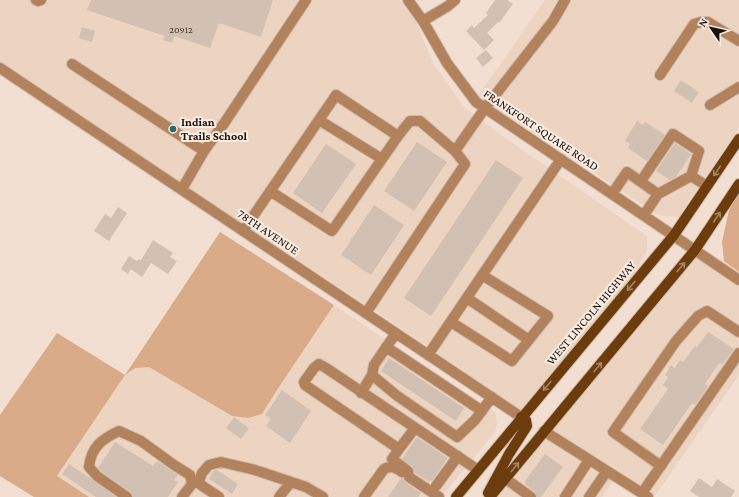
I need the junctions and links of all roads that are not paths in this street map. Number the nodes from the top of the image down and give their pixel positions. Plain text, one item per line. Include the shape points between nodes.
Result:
1 (36, 0) edge
2 (41, 0) edge
3 (306, 0) edge
4 (408, 0) edge
5 (455, 0) edge
6 (565, 0) edge
7 (423, 21) junction
8 (739, 41) edge
9 (72, 64) dead end
10 (0, 68) edge
11 (660, 75) dead end
12 (739, 87) edge
13 (710, 105) dead end
14 (485, 108) junction
15 (319, 120) junction
16 (398, 136) junction
17 (739, 139) edge
18 (204, 151) junction
19 (455, 151) junction
20 (382, 159) junction
21 (561, 159) junction
22 (691, 176) junction
23 (641, 181) junction
24 (739, 184) edge
25 (707, 186) junction
26 (182, 189) junction
27 (270, 191) junction
28 (612, 194) junction
29 (658, 194) junction
30 (644, 215) junction
31 (243, 231) junction
32 (674, 235) junction
33 (695, 250) junction
34 (482, 275) junction
35 (739, 280) edge
36 (467, 298) junction
37 (366, 313) junction
38 (451, 322) junction
39 (739, 332) edge
40 (396, 333) junction
41 (529, 340) junction
42 (386, 347) junction
43 (739, 353) edge
44 (428, 355) junction
45 (446, 366) junction
46 (372, 375) junction
47 (436, 380) junction
48 (361, 393) junction
49 (492, 397) junction
50 (482, 411) junction
51 (521, 417) junction
52 (415, 428) junction
53 (544, 431) junction
54 (399, 449) junction
55 (458, 456) junction
56 (586, 458) junction
57 (660, 466) junction
58 (478, 470) junction
59 (607, 471) junction
60 (409, 477) junction
61 (506, 479) junction
62 (196, 482) junction
63 (291, 482) junction
64 (437, 494) edge
65 (645, 495) edge
66 (128, 497) edge
67 (182, 497) edge
68 (219, 497) edge
69 (279, 497) edge
70 (323, 497) edge
71 (364, 497) edge
72 (456, 497) edge
73 (486, 497) edge
74 (490, 497) edge
75 (531, 497) edge
76 (565, 497) edge
77 (589, 497) edge

1 - 2 street
3 - 18 street
4 - 7 street, FRANKFORT SQUARE ROAD
5 - 7 street
6 - 14 street via 553,21
7 - 14 street, FRANKFORT SQUARE ROAD via 448,63 476,102
8 - 11 street via 708,22 694,24
9 - 18 street
10 - 26 street, 78TH AVENUE
12 - 13 street
14 - 19 street
14 - 21 street, FRANKFORT SQUARE ROAD
15 - 16 street via 336,95
15 - 20 street
15 - 27 street
16 - 19 street via 410,121 420,121
16 - 20 street
17 -> 25 main road, WEST LINCOLN HIGHWAY
18 - 26 street
19 - 37 street via 464,164
20 - 27 street via 332,231
21 - 28 street, FRANKFORT SQUARE ROAD
21 - 34 street
22 - 23 street via 699,150 674,134
22 - 25 street
22 - 29 street
23 - 28 street via 627,172
23 - 29 street
33 -> 24 main road
25 - 32 main road, WEST LINCOLN HIGHWAY
26 - 31 street, 78TH AVENUE
27 - 31 street
28 - 30 street, FRANKFORT SQUARE ROAD
29 - 30 street
30 - 32 street, FRANKFORT SQUARE ROAD
31 - 37 street, 78TH AVENUE
32 - 33 street, FRANKFORT SQUARE ROAD
32 -> 51 main road, WEST LINCOLN HIGHWAY
33 - 35 street, FRANKFORT SQUARE ROAD
53 -> 33 main road
34 - 36 street
34 - 41 street via 548,316
36 - 38 street
36 - 41 street
37 - 40 street, 78TH AVENUE
38 - 41 street via 512,361
38 - 44 street
39 - 57 street via 707,311 698,316 676,342 613,432
40 - 42 street
40 - 44 street, 78TH AVENUE
42 - 46 street via 374,365
42 - 47 street
43 - 57 street
44 - 45 street, 78TH AVENUE
45 - 47 street
45 - 49 street, 78TH AVENUE
46 - 48 street
46 - 50 street via 396,395 457,437
47 - 50 street
48 - 52 street
48 - 54 street via 320,364 304,382
49 - 50 street
49 - 51 street, 78TH AVENUE
51 - 58 main road, WEST LINCOLN HIGHWAY
51 - 73 main road via 526,420 527,426
52 - 54 street
52 - 55 street
53 - 56 street
61 -> 53 main road
54 - 60 street via 392,459 408,471
55 - 58 street
55 - 64 street
56 - 59 street
56 - 76 street
57 - 65 street
58 - 72 main road, WEST LINCOLN HIGHWAY
59 - 65 street
59 - 77 street
60 - 64 street
60 - 71 street via 389,466 381,472
61 - 74 main road
61 - 75 street
62 - 63 street via 209,465 221,462
62 - 66 street via 190,475 141,441 119,431 106,437 96,447 90,458 89,467 97,476
62 - 67 street
62 - 68 street
63 - 69 street
63 - 70 street

